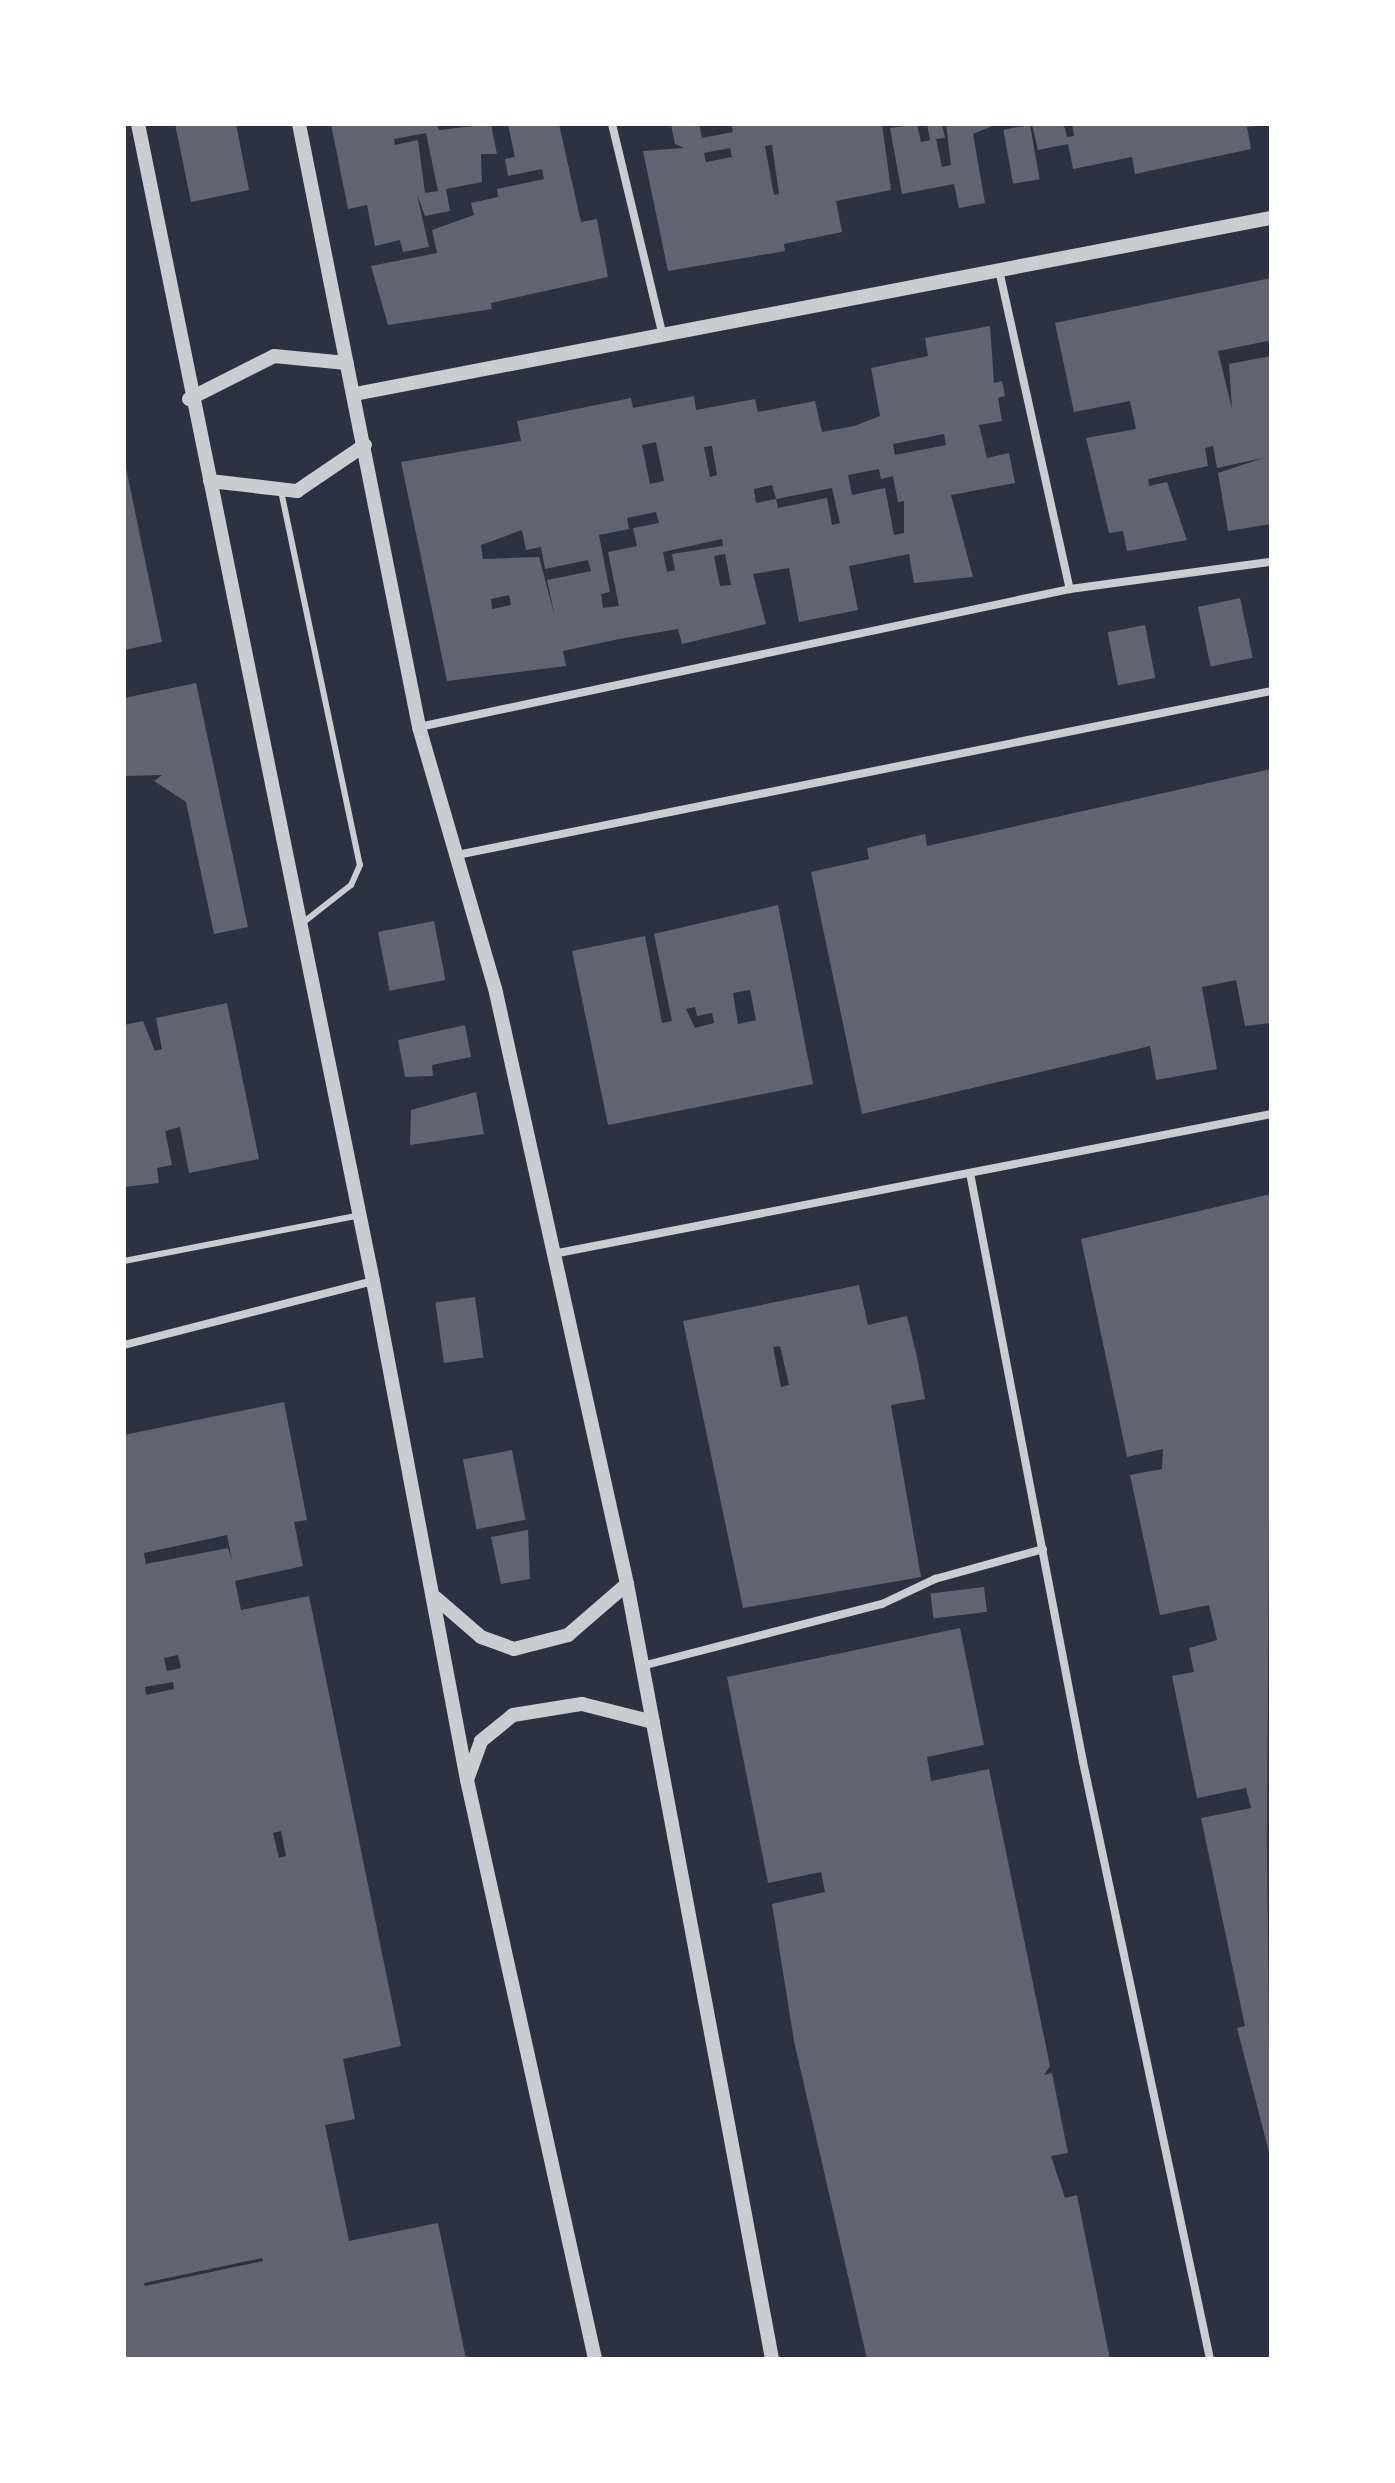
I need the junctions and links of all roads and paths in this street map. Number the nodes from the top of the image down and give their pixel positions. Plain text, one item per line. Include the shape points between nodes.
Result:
1 (138, 124) edge
2 (299, 124) edge
3 (612, 124) edge
4 (1271, 218) edge
5 (998, 268) junction
6 (662, 333) junction
7 (347, 363) junction
8 (355, 394) junction
9 (189, 399) junction
10 (365, 445) junction
11 (210, 481) junction
12 (281, 491) junction
13 (1271, 562) edge
14 (1070, 589) junction
15 (1271, 691) edge
16 (419, 727) junction
17 (457, 855) junction
18 (301, 924) junction
19 (1271, 1114) edge
20 (970, 1173) junction
21 (360, 1215) junction
22 (553, 1254) junction
23 (124, 1261) edge
24 (373, 1281) junction
25 (124, 1345) edge
26 (1043, 1549) junction
27 (627, 1584) junction
28 (436, 1598) junction
29 (642, 1666) junction
30 (653, 1722) junction
31 (467, 1780) junction
32 (595, 2359) edge
33 (772, 2359) edge
34 (1210, 2359) edge

1 - 9 street
2 - 7 street
3 - 6 street
4 - 5 street
5 - 6 street
5 - 14 street
6 - 8 street
7 - 8 street
7 - 9 street via 274,356
8 - 10 street
9 - 11 street
10 - 12 street via 323,479
10 - 16 street
11 - 12 street
11 - 18 street
12 - 18 lane via 360,865 351,885
13 - 14 street
14 - 16 street
15 - 17 street
16 - 17 street
17 - 22 street via 495,988
18 - 21 street
19 - 20 street
20 - 22 street
20 - 26 street
21 - 23 lane
21 - 24 street
22 - 27 street
24 - 25 street
24 - 28 street
26 - 29 street via 935,1579 882,1604
26 - 34 street
27 - 28 street via 568,1635 514,1649 481,1637
27 - 29 street
28 - 31 street
29 - 30 street
30 - 31 street via 582,1704 513,1715 481,1741
30 - 33 street
31 - 32 street

